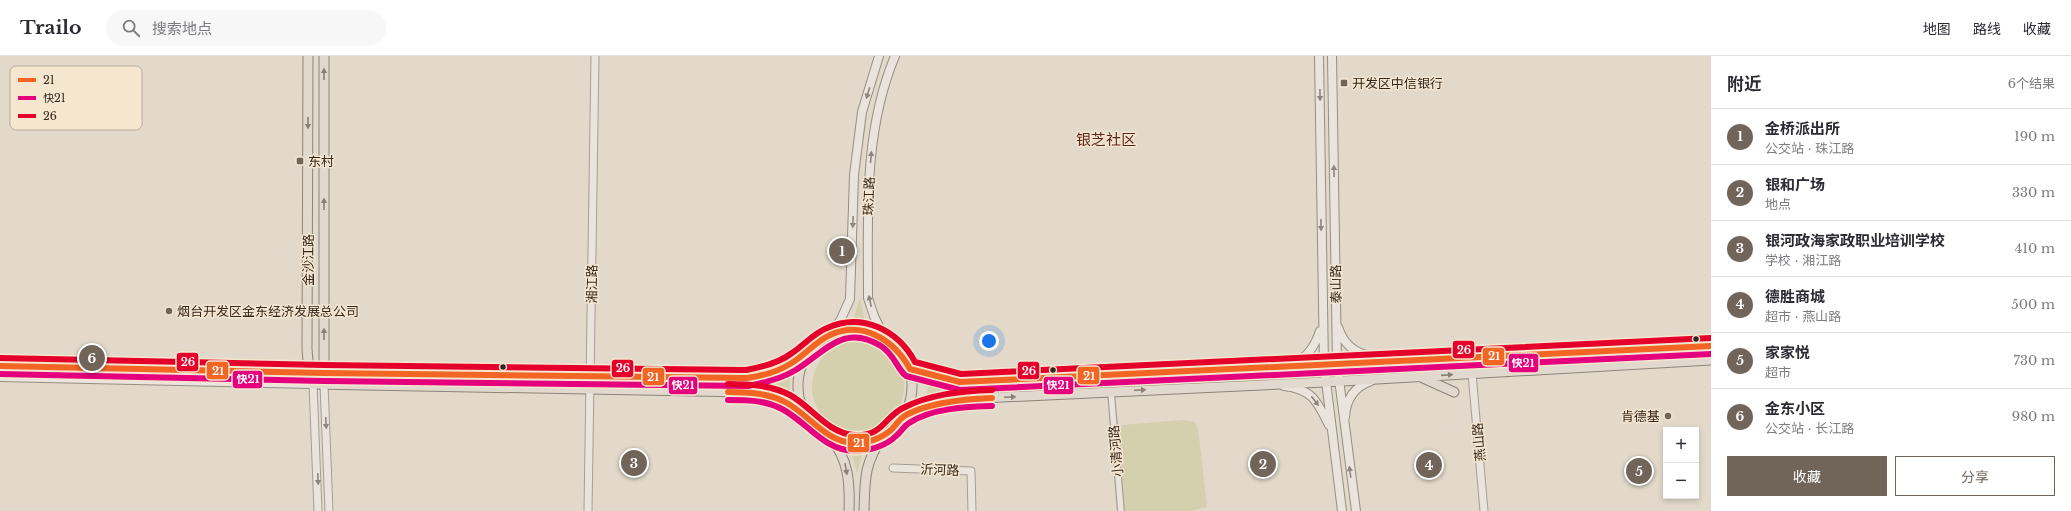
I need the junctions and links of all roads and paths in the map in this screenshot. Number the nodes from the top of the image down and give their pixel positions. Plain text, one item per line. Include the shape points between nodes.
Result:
1 (308, 56) edge
2 (324, 56) edge
3 (595, 56) edge
4 (879, 56) edge
5 (895, 56) edge
6 (1319, 56) edge
7 (1332, 56) edge
8 (1336, 321) junction
9 (1323, 322) junction
10 (830, 336) junction
11 (884, 337) junction
12 (1711, 346) edge
13 (814, 347) junction
14 (1711, 360) edge
15 (1390, 362) junction
16 (1336, 364) junction
17 (1324, 365) junction
18 (0, 366) edge
19 (1283, 367) junction
20 (910, 369) junction
21 (309, 373) junction
22 (324, 373) junction
23 (1472, 373) junction
24 (591, 376) junction
25 (1416, 376) junction
26 (0, 377) edge
27 (1377, 379) junction
28 (1338, 381) junction
29 (1325, 382) junction
30 (313, 384) junction
31 (324, 384) junction
32 (1267, 384) junction
33 (591, 389) junction
34 (1111, 392) junction
35 (1454, 392) dead end
36 (904, 416) junction
37 (810, 421) junction
38 (1344, 432) junction
39 (1332, 433) junction
40 (828, 436) junction
41 (883, 436) junction
42 (893, 468) dead end
43 (318, 511) edge
44 (329, 511) edge
45 (588, 511) edge
46 (849, 511) edge
47 (864, 511) edge
48 (972, 511) edge
49 (1121, 511) edge
50 (1342, 511) edge
51 (1356, 511) edge
52 (1484, 511) edge

1 -> 21 main road, 金沙江路
22 -> 2 main road, 金沙江路
3 - 24 street, 湘江路
4 -> 10 main road via 862,112 854,175 850,299
11 -> 5 main road, 珠江路 via 868,298 869,184 876,116
6 -> 9 main road, 泰山路
8 -> 7 main road, 泰山路
8 - 15 main road via 1351,349 1361,355
8 - 16 main road, 泰山路
9 - 17 main road, 泰山路
9 - 19 main road via 1316,344 1309,352 1301,361
10 - 11 main road via 853,329
10 - 13 main road
11 - 20 main road via 901,352
12 - 15 main road
13 - 24 main road via 786,367 747,378
13 - 37 main road via 801,369 798,388 804,411
14 - 23 main road
15 - 16 main road
16 - 17 main road
16 - 28 main road, 泰山路
17 - 19 main road
17 - 29 main road, 泰山路
18 - 21 main road
19 - 20 main road via 960,382
20 - 36 main road via 912,393
21 - 22 main road
21 - 30 main road, 金沙江路
22 - 24 main road
22 - 31 main road, 金沙江路
25 -> 23 main road
23 - 52 street, 燕山路
24 - 33 street, 湘江路
25 - 27 main road
25 - 35 main road via 1427,378
26 - 30 main road
27 - 28 main road
27 - 38 main road via 1360,385 1352,393 1346,412
28 - 29 main road
28 - 38 main road, 泰山路
29 - 32 main road
29 - 39 main road, 泰山路
30 - 31 main road
30 -> 43 street, 金沙江路
31 - 33 main road
31 -> 44 street, 金沙江路
34 -> 32 main road
32 -> 39 main road via 1298,389 1313,396
33 - 37 main road via 762,393 775,396
33 - 45 street, 湘江路
36 -> 34 main road via 960,399
34 - 49 street, 小清河路
36 - 41 main road
37 - 40 main road
51 -> 38 main road, 泰山路
39 - 50 main road, 泰山路
40 - 41 main road via 844,442 857,443
40 -> 46 main road via 838,446 844,458 848,477
41 - 47 main road via 869,457 864,483
42 - 48 street, 沂河路 via 972,471

